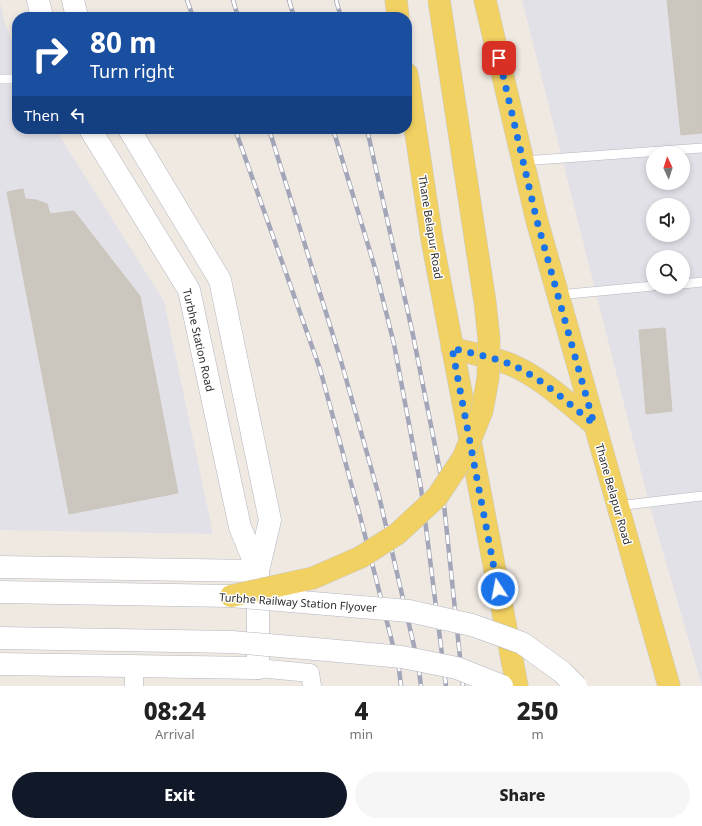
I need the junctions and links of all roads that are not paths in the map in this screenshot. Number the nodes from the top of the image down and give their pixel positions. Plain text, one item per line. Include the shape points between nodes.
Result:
1 (38, 0) edge
2 (73, 0) edge
3 (396, 0) edge
4 (439, 0) edge
5 (485, 0) edge
6 (41, 12) edge
7 (77, 12) edge
8 (397, 12) edge
9 (12, 79) edge
10 (0, 80) edge
11 (412, 107) edge
12 (93, 134) edge
13 (132, 134) edge
14 (702, 148) edge
15 (522, 161) junction
16 (702, 282) edge
17 (690, 283) edge
18 (646, 287) edge
19 (558, 295) junction
20 (452, 348) junction
21 (594, 424) junction
22 (702, 496) edge
23 (617, 506) junction
24 (0, 567) edge
25 (258, 571) junction
26 (0, 592) edge
27 (231, 596) junction
28 (0, 638) edge
29 (0, 664) edge
30 (258, 668) junction
31 (134, 676) edge
32 (312, 686) edge
33 (502, 686) edge
34 (517, 686) edge
35 (576, 686) edge
36 (669, 686) edge

1 - 6 main road
2 - 7 main road
3 - 8 main road
4 - 27 main road, bridge via 489,339 488,378 482,411 463,458 437,497 397,534 361,557 313,578
5 - 15 main road, Thane Belapur Road
9 - 10 lane
11 - 20 main road, Thane Belapur Road via 432,240
12 - 25 main road, Turbhe Station Road via 189,290 240,527
13 - 25 main road, Turbhe Station Road via 220,280 270,520
14 - 15 lane
15 - 19 main road, Thane Belapur Road
16 - 17 lane
18 - 19 lane
19 - 21 main road, Thane Belapur Road
20 - 21 main road via 515,367 542,383
20 - 34 main road, Thane Belapur Road
21 - 23 main road, Thane Belapur Road
22 - 23 lane
23 - 36 main road, Thane Belapur Road
24 - 25 main road
25 - 30 main road, Turbhe Station Road
26 - 27 main road, Turbhe Railway Station Flyover, bridge
27 - 35 main road, Turbhe Railway Station Flyover, bridge via 408,611 472,625 522,644 562,672
28 - 33 main road, bridge via 232,642 333,650 402,657 450,667
29 - 31 main road
30 - 31 main road
30 - 32 street via 310,673

